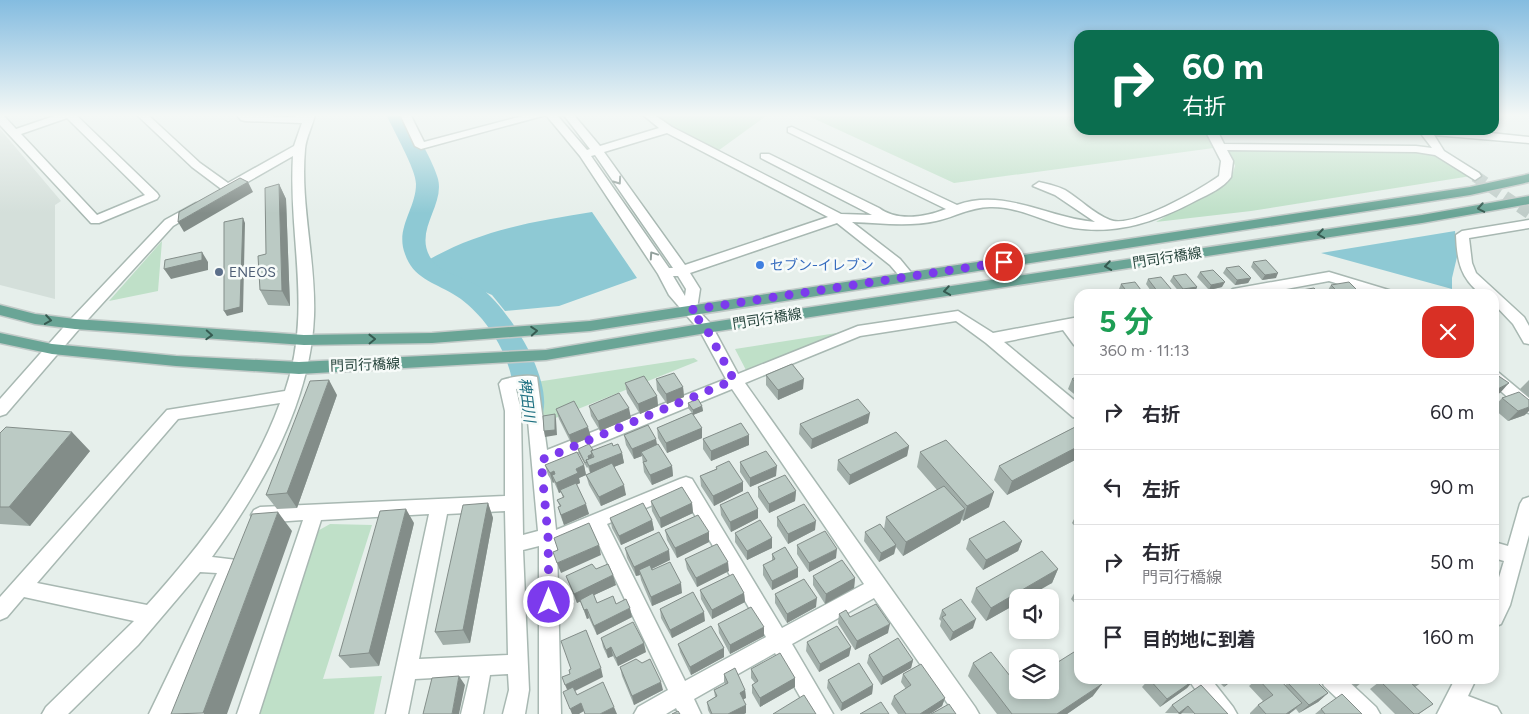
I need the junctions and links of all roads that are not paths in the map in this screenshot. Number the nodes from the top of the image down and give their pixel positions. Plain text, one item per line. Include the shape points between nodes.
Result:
1 (27, 147) edge
2 (103, 147) edge
3 (177, 147) edge
4 (578, 147) edge
5 (595, 147) edge
6 (606, 147) edge
7 (703, 147) edge
8 (828, 147) edge
9 (1221, 147) edge
10 (1252, 147) edge
11 (1438, 147) edge
12 (299, 148) joint
13 (597, 150) junction
14 (1438, 152) junction
15 (584, 154) junction
16 (765, 156) dead end
17 (1475, 176) tunnel mouth
18 (1529, 178) edge
19 (1039, 186) dead end
20 (228, 188) junction
21 (1529, 200) edge
22 (957, 210) junction
23 (839, 218) junction
24 (885, 219) junction
25 (1529, 224) edge
26 (1110, 226) junction
27 (682, 271) junction
28 (665, 273) junction
29 (907, 276) junction
30 (1264, 289) edge
31 (1371, 289) edge
32 (1483, 289) edge
33 (1499, 301) edge
34 (0, 310) edge
35 (690, 310) junction
36 (1072, 323) edge
37 (75, 324) junction
38 (706, 328) junction
39 (0, 338) edge
40 (991, 339) junction
41 (1529, 339) edge
42 (304, 340) junction
43 (52, 349) junction
44 (299, 368) junction
45 (734, 380) junction
46 (1499, 381) edge
47 (290, 396) junction
48 (1529, 407) edge
49 (1074, 409) edge
50 (0, 410) edge
51 (541, 460) junction
52 (514, 503) junction
53 (1529, 504) edge
54 (440, 506) junction
55 (315, 512) junction
56 (596, 520) junction
57 (249, 532) edge
58 (548, 539) junction
59 (514, 545) junction
60 (239, 549) edge
61 (1499, 551) edge
62 (1513, 555) junction
63 (196, 564) junction
64 (230, 566) junction
65 (877, 587) junction
66 (21, 588) junction
67 (1499, 607) edge
68 (0, 611) edge
69 (150, 615) junction
70 (780, 641) junction
71 (519, 664) junction
72 (482, 666) junction
73 (406, 669) junction
74 (1202, 684) edge
75 (1336, 684) edge
76 (1463, 684) edge
77 (685, 705) edge
78 (1452, 707) edge
79 (53, 714) edge
80 (160, 714) edge
81 (248, 714) edge
82 (397, 714) edge
83 (472, 714) edge
84 (514, 714) edge
85 (550, 714) edge
86 (645, 714) edge
87 (822, 714) edge
88 (968, 714) edge
89 (1226, 714) edge
90 (1368, 714) edge
91 (1490, 714) edge

1 - 2 street via 95,220 153,196
3 - 20 street
4 - 15 street
5 - 13 street
6 - 13 street
7 - 23 street
8 - 22 street
9 - 26 street via 1227,161 1225,177 1212,188 1150,218
10 - 14 street
11 - 14 street
12 - 20 street
12 - 42 street via 308,317
13 - 15 street
13 -> 27 street
14 - 17 street
28 -> 15 street
16 - 24 street
18 - 29 main road, 門司行橋線 via 1470,192
19 - 26 street via 1059,192
20 - 37 street via 169,223
21 -> 38 main road, 門司行橋線
22 - 24 street via 934,218
22 - 26 street via 972,204 992,203 1074,224
23 - 24 street
23 - 27 street
23 - 29 street via 895,262
25 - 32 street via 1462,235 1465,265 1473,282
27 - 28 street
27 - 35 street via 693,289
28 - 35 street via 674,292
29 - 35 main road, 門司行橋線
30 - 31 street via 1329,276
33 - 41 street via 1520,320
34 -> 37 main road, 門司行橋線
35 - 38 street
42 -> 35 main road, 門司行橋線 via 432,338 570,328
36 - 40 street
37 -> 42 main road, 門司行橋線
37 - 43 street
38 - 44 main road, 門司行橋線 via 546,355
38 - 45 street
39 - 43 main road, 門司行橋線
40 - 45 street via 958,316 858,331
40 - 49 street
42 - 44 street
43 - 44 main road, 門司行橋線
43 - 50 street
44 - 47 street
45 - 51 street
45 - 65 street
46 - 48 street
47 - 63 street via 275,434 238,504
47 - 66 street via 174,414
51 - 52 street via 532,381 507,384 512,411
51 - 58 street
52 - 54 street
52 - 59 street
53 - 62 street
54 - 55 street
54 - 73 street
55 - 57 street via 258,515
55 - 81 street
56 - 58 street
56 - 70 street via 686,484
56 - 77 street
58 - 59 street
58 - 85 street
59 - 71 street
60 - 64 street
61 - 62 street
62 - 67 street
63 - 64 street
63 - 69 street
64 - 80 street
65 - 70 street
65 - 88 street
66 - 68 street
66 - 69 street
69 - 79 street via 131,638
70 - 77 street
70 - 87 street
71 - 72 street
71 - 84 street via 519,690
72 - 73 street
72 - 83 street
73 - 82 street
74 - 89 street
75 - 90 street
76 - 78 street
77 - 86 street
78 - 91 street

